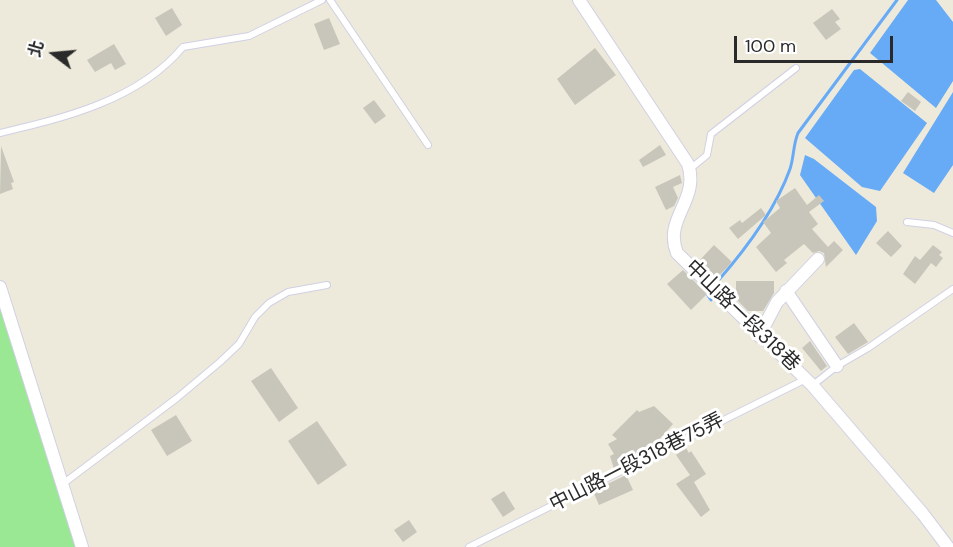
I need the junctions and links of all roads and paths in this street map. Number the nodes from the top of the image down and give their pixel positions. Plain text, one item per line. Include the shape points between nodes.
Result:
1 (322, 0) edge
2 (330, 0) edge
3 (579, 0) edge
4 (796, 68) dead end
5 (0, 133) edge
6 (428, 145) dead end
7 (690, 170) junction
8 (907, 222) dead end
9 (953, 233) edge
10 (818, 259) dead end
11 (327, 285) dead end
12 (0, 287) edge
13 (953, 289) edge
14 (786, 291) junction
15 (759, 336) junction
16 (837, 366) junction
17 (809, 382) junction
18 (64, 483) junction
19 (82, 547) edge
20 (469, 547) edge
21 (948, 547) edge

1 - 5 lane via 249,36 183,47 171,62 108,101 72,116
2 - 6 lane
3 - 7 street
4 - 7 lane via 711,134 707,155
7 - 15 street, 中山路一段318巷 via 688,197 673,229 672,241 677,253
8 - 9 lane via 934,225
10 - 14 street
11 - 18 lane via 288,292 268,303 239,344 220,362
12 - 18 street
13 - 16 lane, 中山路一段318巷75弄
14 - 15 street
14 - 16 street
15 - 17 street, 中山路一段318巷
16 - 17 lane, 中山路一段318巷75弄
17 - 20 lane, 中山路一段318巷75弄
17 - 21 street, 中山路一段318巷
18 - 19 street

